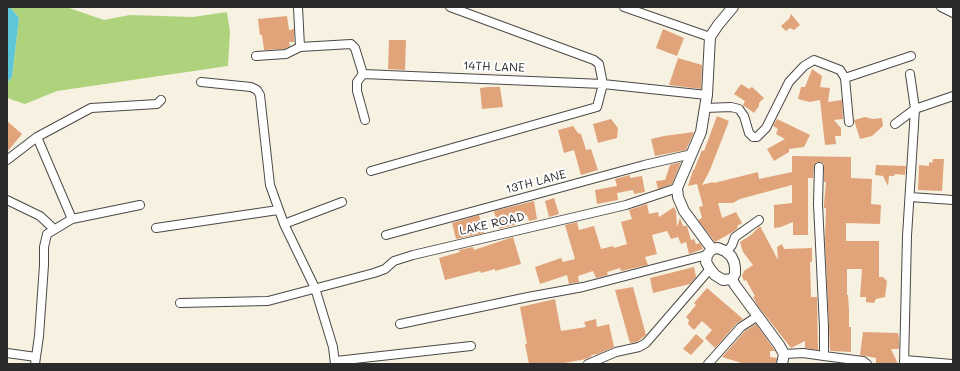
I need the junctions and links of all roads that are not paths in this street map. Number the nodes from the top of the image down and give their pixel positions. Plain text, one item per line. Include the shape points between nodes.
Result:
1 (298, 7) edge
2 (450, 7) edge
3 (624, 7) edge
4 (733, 7) edge
5 (941, 7) edge
6 (953, 13) edge
7 (710, 37) junction
8 (300, 48) junction
9 (256, 56) dead end
10 (911, 56) dead end
11 (363, 74) junction
12 (910, 74) dead end
13 (845, 78) junction
14 (201, 82) dead end
15 (603, 84) junction
16 (707, 95) junction
17 (953, 96) edge
18 (161, 100) dead end
19 (705, 108) junction
20 (915, 109) junction
21 (365, 120) dead end
22 (850, 122) dead end
23 (895, 124) dead end
24 (37, 137) junction
25 (692, 154) junction
26 (7, 160) edge
27 (819, 167) dead end
28 (371, 171) dead end
29 (677, 188) junction
30 (910, 197) junction
31 (7, 200) edge
32 (953, 200) edge
33 (342, 202) dead end
34 (140, 205) dead end
35 (278, 210) junction
36 (72, 219) junction
37 (760, 220) dead end
38 (284, 224) junction
39 (156, 228) dead end
40 (54, 229) junction
41 (386, 235) dead end
42 (710, 252) junction
43 (727, 252) junction
44 (710, 269) junction
45 (732, 279) junction
46 (315, 288) junction
47 (180, 303) dead end
48 (758, 316) junction
49 (400, 324) dead end
50 (471, 346) dead end
51 (7, 353) edge
52 (824, 356) junction
53 (783, 359) edge
54 (35, 361) edge
55 (336, 362) edge
56 (904, 362) edge
57 (588, 364) edge
58 (708, 364) edge
59 (867, 364) edge
60 (952, 364) edge

1 - 8 street
2 - 15 street via 594,60 599,64
3 - 7 street
4 - 7 street
5 - 6 street
7 - 16 street
8 - 9 street via 286,54
8 - 11 street via 351,44 355,48
10 - 13 street
11 - 15 street, 14TH LANE
11 - 21 street via 357,82 357,91
12 - 20 street
13 - 19 street via 840,70 814,60 804,66 789,82 766,128 757,137 749,133 739,109
13 - 22 street
14 - 35 street via 251,87 257,90 261,102 270,185
15 - 16 street, 14TH LANE
15 - 28 street via 595,108
16 - 19 street
17 - 20 street
18 - 24 street via 157,104 91,108
19 - 25 street via 701,132
20 - 23 street
20 - 30 street
24 - 26 street
24 - 36 street
25 - 29 street
25 - 41 street, 13TH LANE
27 - 52 street
29 - 42 street via 684,211
29 - 46 street, LAKE ROAD via 626,205 413,255 394,261 385,269 374,273
30 - 32 street
30 - 56 street
31 - 40 street via 40,216
33 - 38 street
34 - 36 street
35 - 38 street
35 - 39 street
36 - 40 street
37 - 43 street via 735,237
38 - 46 street
40 - 54 street via 47,234 44,247
42 - 43 street via 718,248
42 - 44 street via 706,262
42 - 49 street via 583,287 528,296
43 - 45 street via 734,262 735,274
44 - 45 street via 723,280
44 - 57 street via 646,343
45 - 48 street
46 - 47 street, LAKE ROAD via 268,301
46 - 55 street via 334,347
48 - 53 street via 780,345
48 - 58 street via 741,327
50 - 55 street
51 - 54 street
52 - 53 street via 803,353
52 - 59 street via 859,360
56 - 60 street

